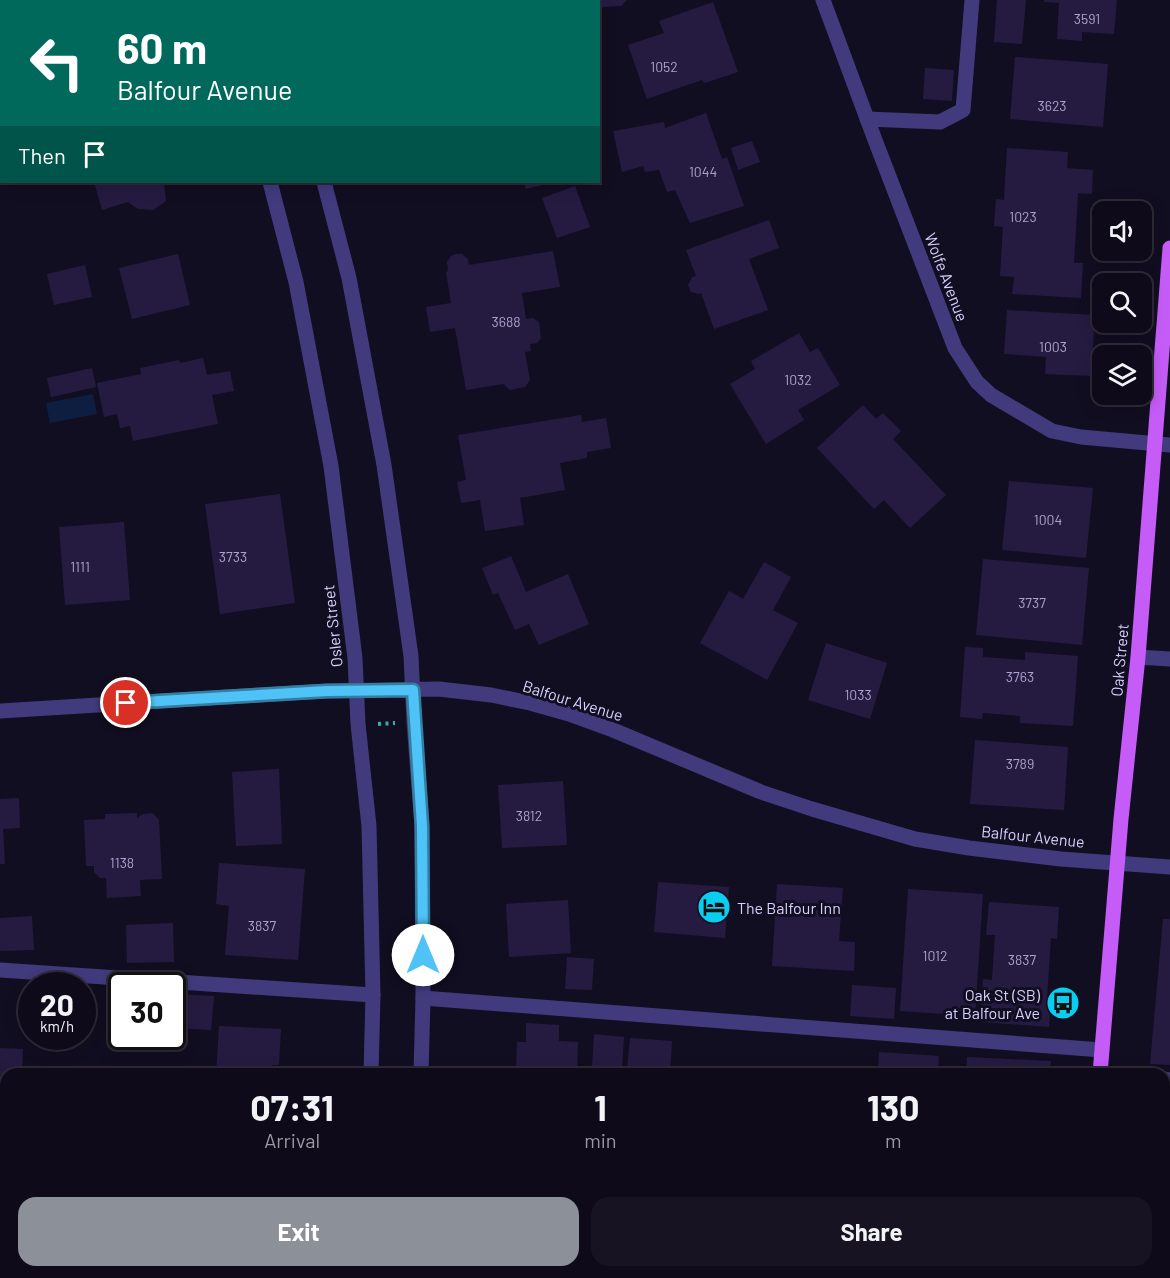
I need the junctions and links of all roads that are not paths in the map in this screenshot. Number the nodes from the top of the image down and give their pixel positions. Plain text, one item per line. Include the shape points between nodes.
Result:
1 (823, 0) edge
2 (972, 0) edge
3 (867, 119) junction
4 (270, 183) edge
5 (324, 183) edge
6 (1170, 249) edge
7 (1154, 444) junction
8 (1170, 445) edge
9 (1138, 657) junction
10 (1170, 659) edge
11 (413, 690) junction
12 (356, 691) junction
13 (0, 711) edge
14 (1117, 863) junction
15 (1170, 867) edge
16 (0, 970) edge
17 (373, 995) junction
18 (423, 998) junction
19 (1102, 1050) junction
20 (370, 1068) edge
21 (421, 1068) edge
22 (1100, 1068) edge

1 - 3 street, Wolfe Avenue
2 - 3 street via 963,110 940,122
3 - 7 street, Wolfe Avenue via 955,348 978,382 991,395 1052,430
4 - 12 street, Osler Street via 296,282 331,466
5 - 11 street via 350,278 384,465
6 - 7 main road, Oak Street
7 - 8 street, Wolfe Avenue
7 - 9 main road, Oak Street
9 - 10 street
9 - 14 main road, Oak Street
11 - 12 street, Balfour Avenue
11 - 14 street, Balfour Avenue via 491,696 570,714 761,792 915,839
11 - 18 street via 422,826
12 - 13 street, Balfour Avenue
12 - 17 street, Osler Street via 369,826
14 - 15 street, Balfour Avenue
14 - 19 main road, Oak Street
16 - 17 street
17 - 20 street, Osler Street
18 - 19 street
18 - 21 street
19 - 22 main road, Oak Street

